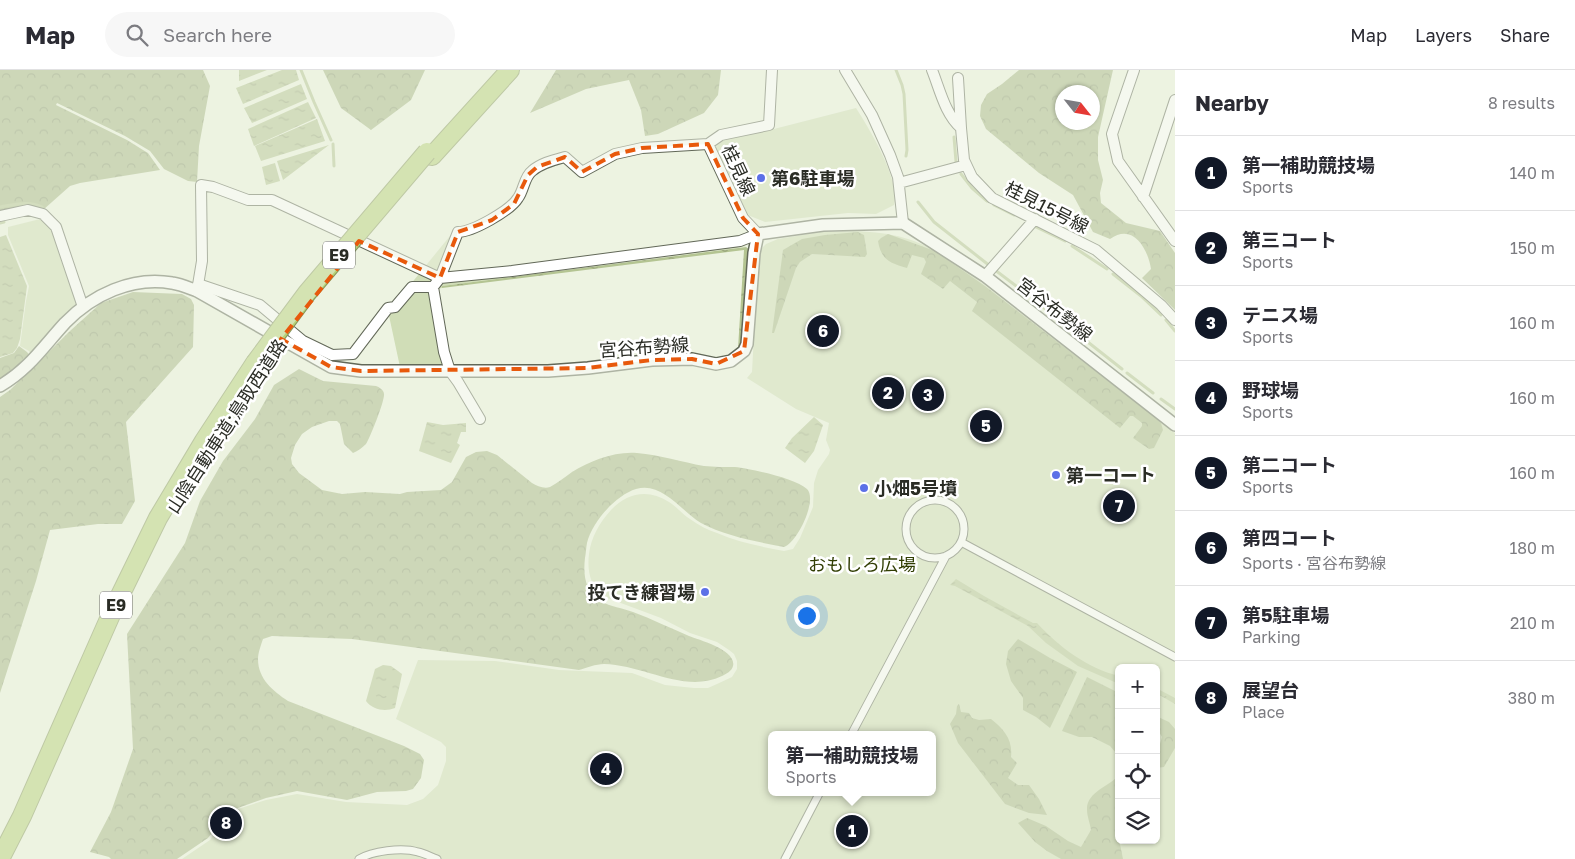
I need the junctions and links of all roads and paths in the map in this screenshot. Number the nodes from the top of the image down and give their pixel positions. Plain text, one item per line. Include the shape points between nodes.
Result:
1 (500, 70) edge
2 (510, 70) edge
3 (783, 70) edge
4 (844, 70) edge
5 (932, 70) edge
6 (1134, 70) edge
7 (771, 72) edge
8 (958, 78) dead end
9 (1175, 100) edge
10 (961, 128) junction
11 (708, 144) junction
12 (430, 154) junction
13 (966, 165) junction
14 (899, 183) junction
15 (1143, 197) junction
16 (0, 216) edge
17 (1035, 219) junction
18 (903, 223) junction
19 (758, 234) junction
20 (1175, 241) edge
21 (985, 276) junction
22 (436, 283) junction
23 (198, 288) junction
24 (83, 307) junction
25 (1175, 320) edge
26 (258, 365) junction
27 (450, 371) junction
28 (0, 386) edge
29 (480, 419) dead end
30 (1175, 425) edge
31 (961, 542) junction
32 (946, 556) junction
33 (1175, 657) edge
34 (853, 731) edge
35 (818, 796) edge
36 (0, 859) edge
37 (8, 859) edge
38 (358, 859) edge
39 (437, 859) edge
40 (785, 859) edge

1 - 12 highway, 山陰自動車道;鳥取西道路 / E9
2 - 12 highway, 山陰自動車道;鳥取西道路 / E9
3 - 7 street
4 - 14 street via 872,115
5 - 10 street, 桂見15号線 via 954,122
6 - 15 street via 1112,134 1118,161
7 - 11 street via 769,125 720,135
8 - 10 street
9 - 15 street
10 - 13 street, 桂見15号線
11 - 19 street, 桂見線 via 743,218
11 - 22 street via 642,148 615,154 582,172 565,157 548,162 528,175 514,204 492,220 458,232
12 - 26 highway, 山陰自動車道;鳥取西道路 / E9
13 - 14 street
13 - 17 street, 桂見15号線 via 972,177 992,198
14 - 18 street
15 - 20 street
16 - 24 street via 28,210 43,214 56,227
17 - 21 street
17 - 25 street, 桂見15号線 via 1096,250 1162,305
18 - 19 street via 822,225
18 - 21 street, 宮谷布勢線
19 - 22 street via 740,242
19 - 27 street, 宮谷布勢線 via 748,344 730,361 716,364 692,359 652,360 548,371
21 - 30 street, 宮谷布勢線
22 - 23 street via 412,286 395,307 388,308 353,354 332,355 302,341 260,305
22 - 23 street via 272,200 248,200 201,185 202,261
22 - 27 street via 444,352
23 - 24 street, 宮谷布勢線 via 156,281 102,294
23 - 27 street, 宮谷布勢線 via 330,367 361,371
24 - 28 street, 宮谷布勢線 via 30,364
26 - 36 highway, 山陰自動車道;鳥取西道路 / E9 via 204,441 158,518
26 - 37 highway, 山陰自動車道;鳥取西道路 / E9 via 164,524 119,613 63,744
27 - 29 street
31 - 32 street
31 - 32 street via 964,524 956,507 938,499 928,500 912,510 905,528 911,547 927,557
31 - 33 street
32 - 34 street
35 - 40 street
38 - 39 street via 393,850 416,851

